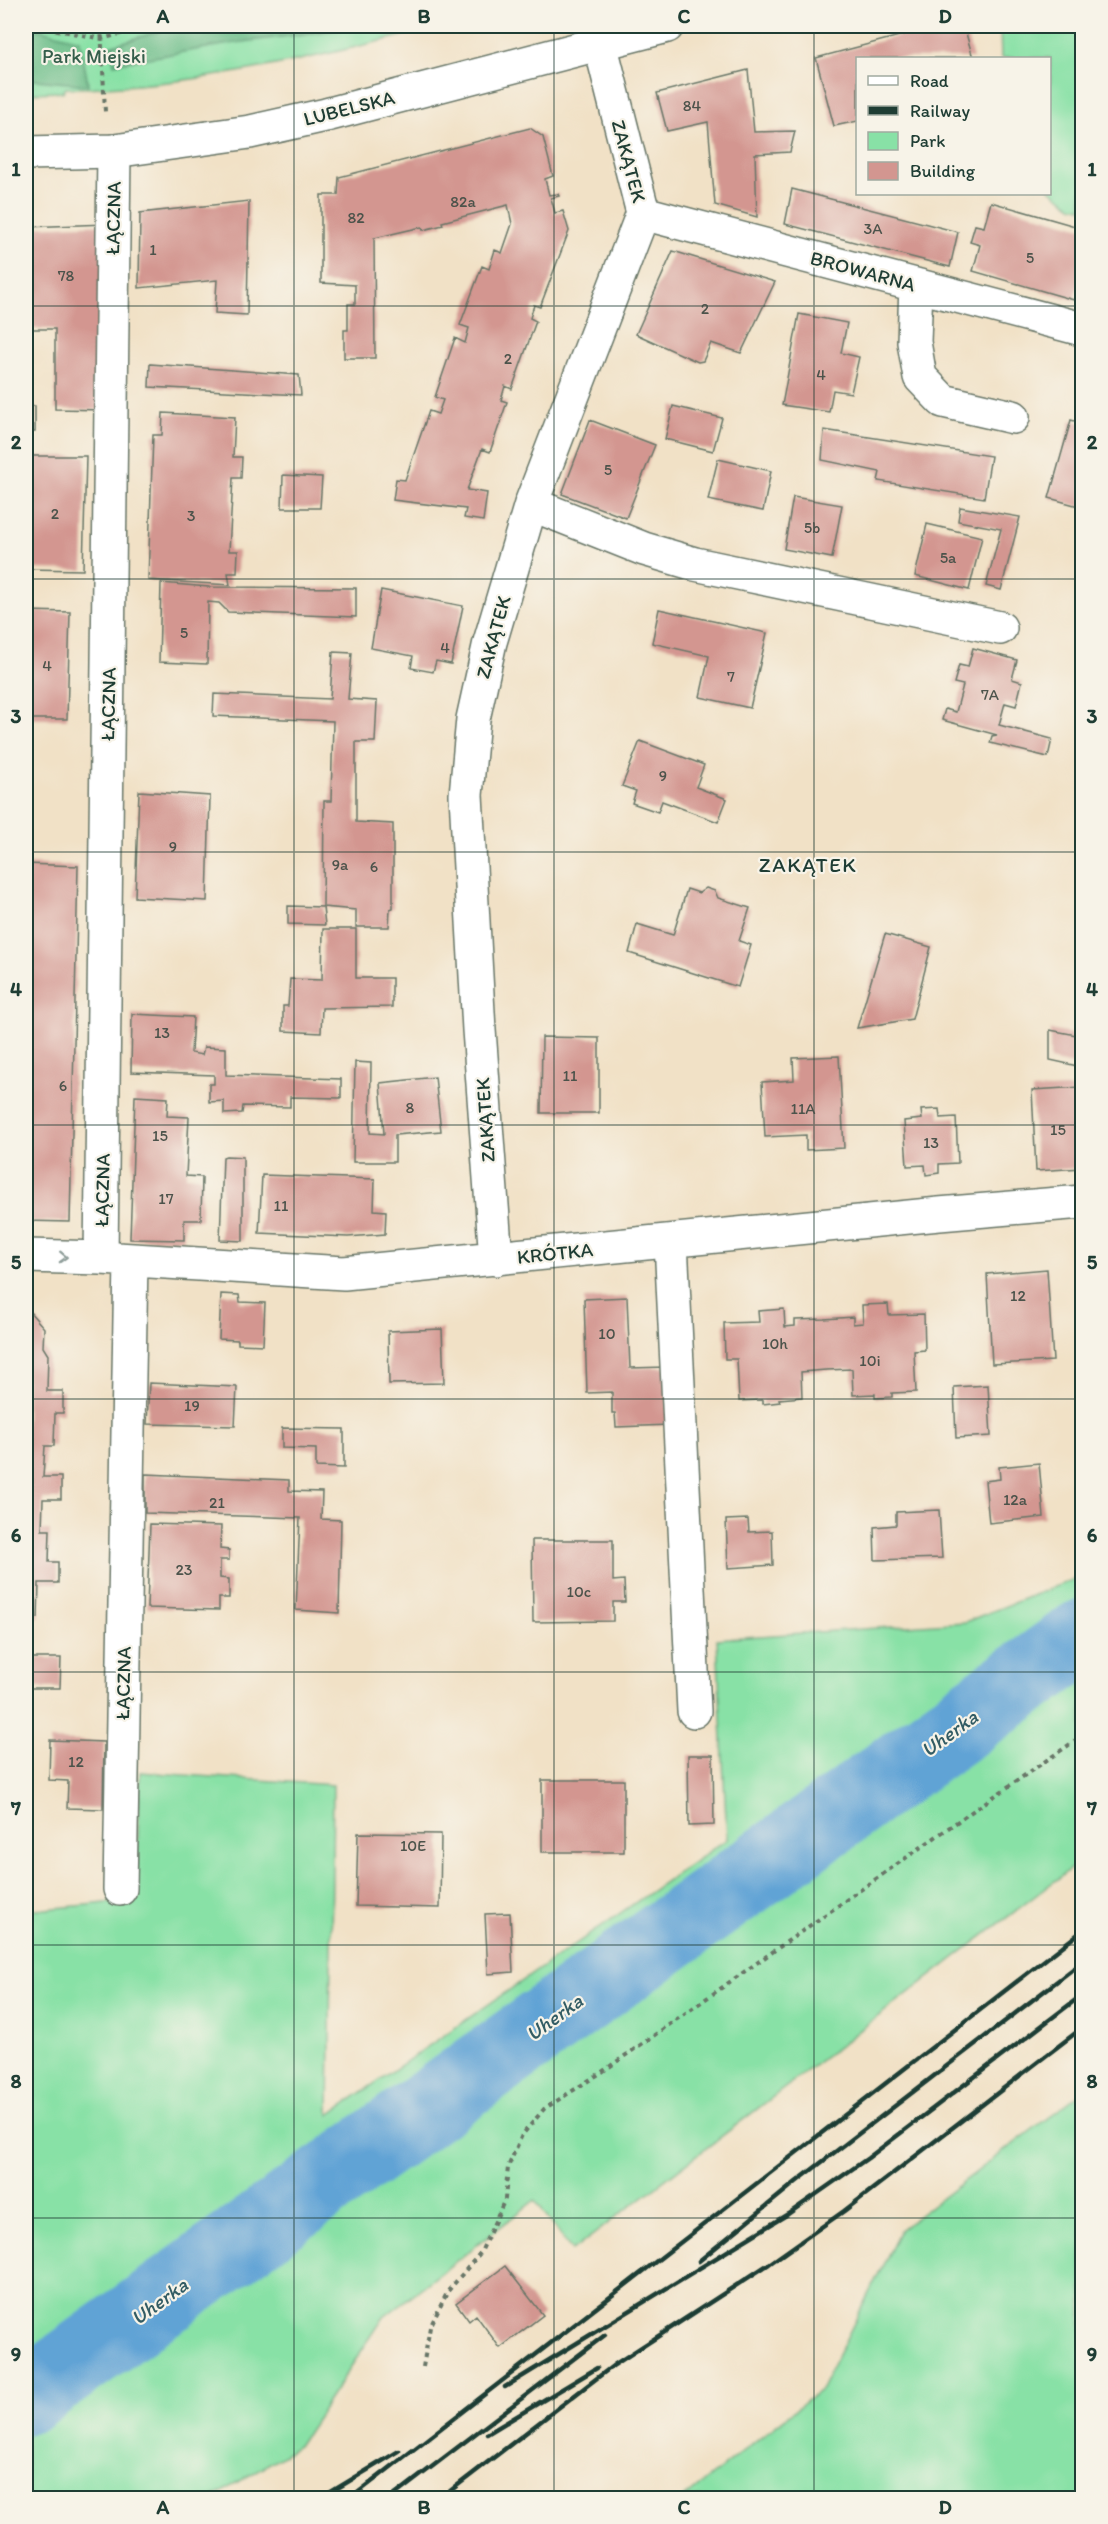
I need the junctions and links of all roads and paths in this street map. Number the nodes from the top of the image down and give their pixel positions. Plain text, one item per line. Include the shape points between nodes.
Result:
1 (38, 26) edge
2 (101, 26) edge
3 (148, 26) edge
4 (667, 26) edge
5 (102, 39) junction
6 (600, 43) junction
7 (117, 112) dead end
8 (105, 113) junction
9 (94, 114) dead end
10 (114, 151) junction
11 (26, 153) edge
12 (643, 213) junction
13 (916, 285) junction
14 (1083, 329) edge
15 (1013, 417) dead end
16 (531, 504) junction
17 (1000, 628) dead end
18 (1083, 1202) edge
19 (671, 1242) junction
20 (26, 1256) edge
21 (116, 1259) junction
22 (496, 1259) junction
23 (694, 1711) dead end
24 (1083, 1736) edge
25 (120, 1889) dead end
26 (423, 2367) dead end

1 - 5 path
2 - 5 path
3 - 5 path
4 - 6 street, LUBELSKA
5 - 8 path
6 - 10 street, LUBELSKA via 250,132
6 - 12 street, ZAKĄTEK
7 - 8 path
8 - 9 path
10 - 11 street, LUBELSKA
10 - 21 street, ŁĄCZNA
12 - 13 street, BROWARNA
12 - 16 street, ZAKĄTEK
13 - 14 street, BROWARNA
13 - 15 street via 914,342 920,377 943,401
16 - 17 street via 644,549 695,564
16 - 22 street, ZAKĄTEK via 487,653 472,719 466,795 478,1030
18 - 19 street, KRÓTKA
19 - 22 street, KRÓTKA
19 - 23 street
20 -> 21 street, KRÓTKA
21 - 22 street, KRÓTKA via 344,1273
21 - 25 street, ŁĄCZNA
24 - 26 path via 544,2109 522,2135 508,2167 505,2199 481,2252 448,2291 430,2326

